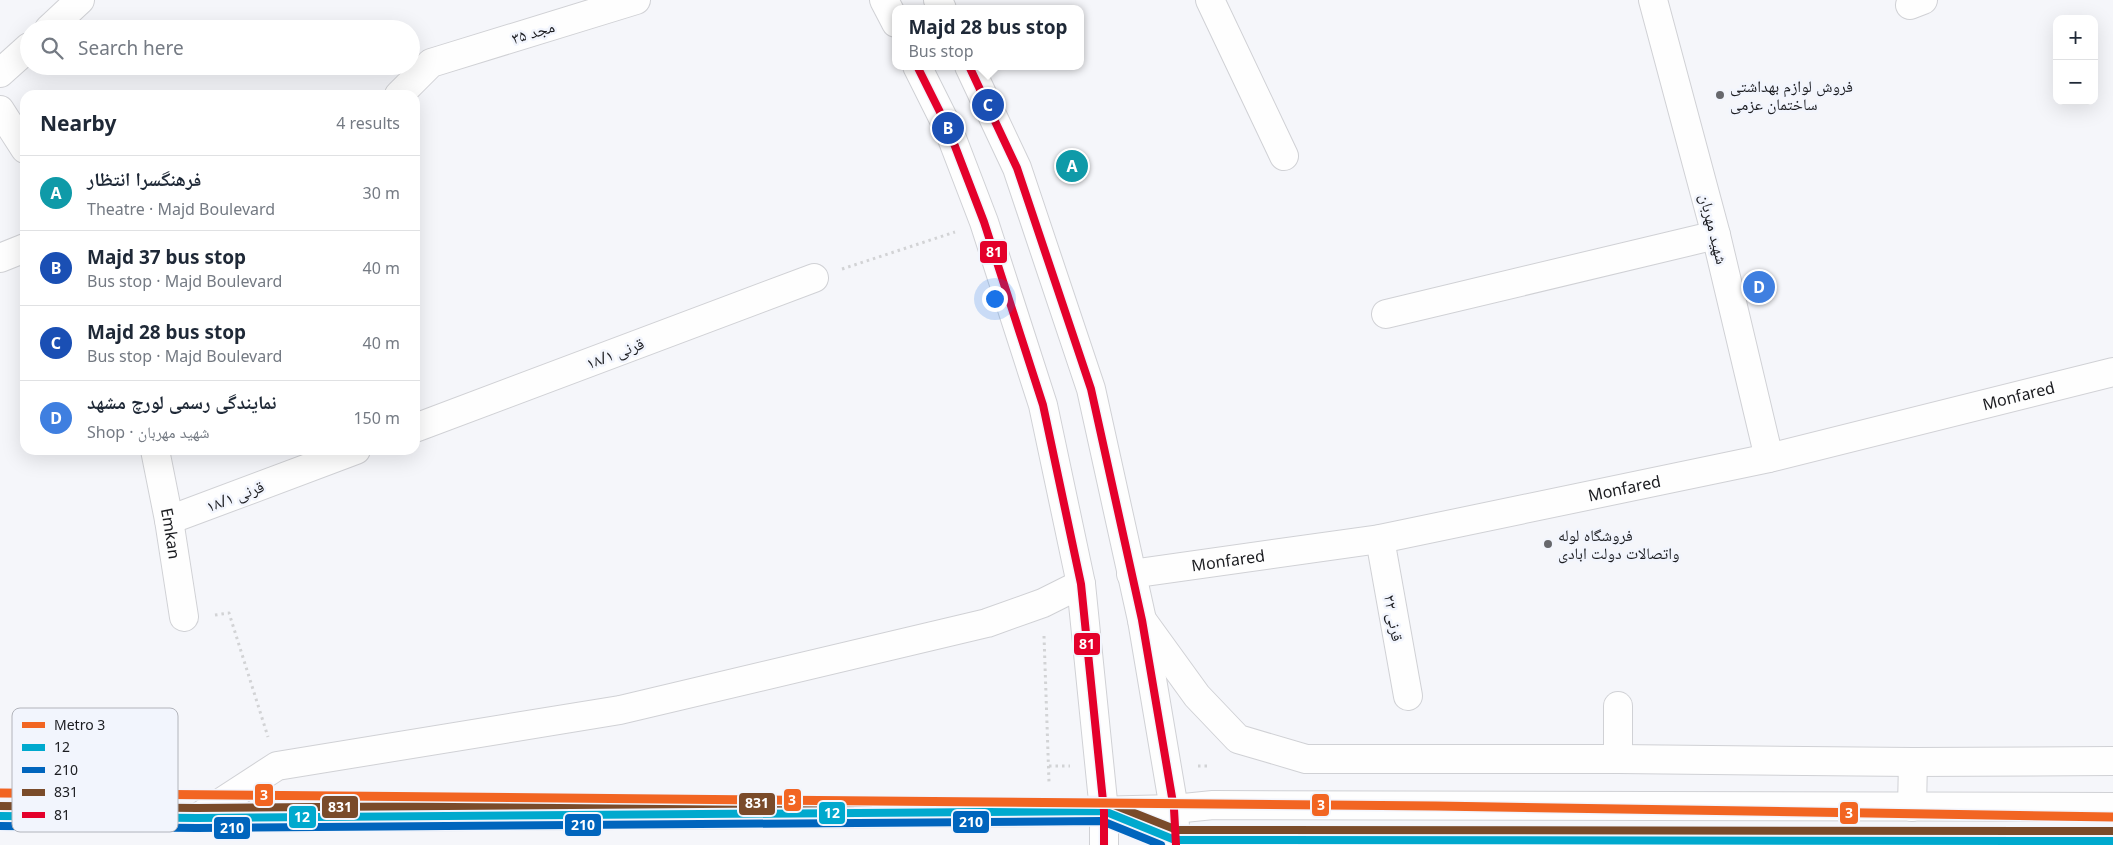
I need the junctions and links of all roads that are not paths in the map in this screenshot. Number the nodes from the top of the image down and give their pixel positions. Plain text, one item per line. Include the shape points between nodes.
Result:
1 (80, 0) edge
2 (636, 0) edge
3 (884, 0) edge
4 (1210, 0) edge
5 (1653, 0) edge
6 (892, 15) edge
7 (59, 20) edge
8 (20, 55) edge
9 (920, 70) edge
10 (971, 70) edge
11 (0, 73) edge
12 (420, 74) edge
13 (419, 75) edge
14 (404, 90) edge
15 (0, 110) edge
16 (20, 141) edge
17 (1284, 156) dead end
18 (1716, 235) junction
19 (20, 250) edge
20 (0, 258) edge
21 (814, 278) road end
22 (1386, 314) dead end
23 (2113, 372) edge
24 (420, 426) edge
25 (156, 455) edge
26 (343, 455) edge
27 (1769, 458) junction
28 (169, 520) junction
29 (1380, 540) junction
30 (1132, 574) junction
31 (1080, 584) junction
32 (184, 617) road end
33 (1142, 620) junction
34 (1408, 696) dead end
35 (1618, 706) dead end
36 (1618, 759) junction
37 (2113, 761) edge
38 (1913, 762) junction
39 (1912, 807) junction
40 (2113, 807) edge
41 (1174, 808) junction
42 (1104, 811) junction
43 (178, 818) edge
44 (197, 818) junction
45 (2113, 841) edge
46 (1176, 843) edge
47 (1104, 845) edge

1 - 7 main road
2 - 12 main road, مجد ۳۵ via 431,63
3 - 6 main road
4 - 17 main road
5 - 18 main road, شهید مهربان
8 - 11 main road
9 - 31 main road via 948,128 984,222 1043,405
10 - 30 main road via 1017,168 1091,389
13 - 14 main road, مجد ۳۵
15 - 16 main road
18 - 22 main road
18 - 27 main road, شهید مهربان
19 - 20 main road
21 - 24 main road, قرنی ۱۸/۱
23 - 27 main road, Monfared
25 - 28 main road, Emkan
26 - 28 main road, قرنی ۱۸/۱
27 - 29 main road, Monfared
28 - 32 main road, Emkan
29 - 30 main road, Monfared
29 - 34 main road, قرنی ۲۲
30 - 33 main road
31 - 42 main road
31 - 44 main road via 1043,603 987,623 620,710 277,766
33 - 36 main road via 1197,696 1238,739 1306,759
33 - 41 main road
35 - 36 main road
36 - 38 main road
37 - 38 main road
38 - 39 main road
39 - 40 main road
39 - 41 main road via 1213,805
41 - 42 main road
41 - 46 main road
42 - 44 main road
42 - 46 lane
42 - 47 main road
43 - 44 main road
45 - 46 lane

